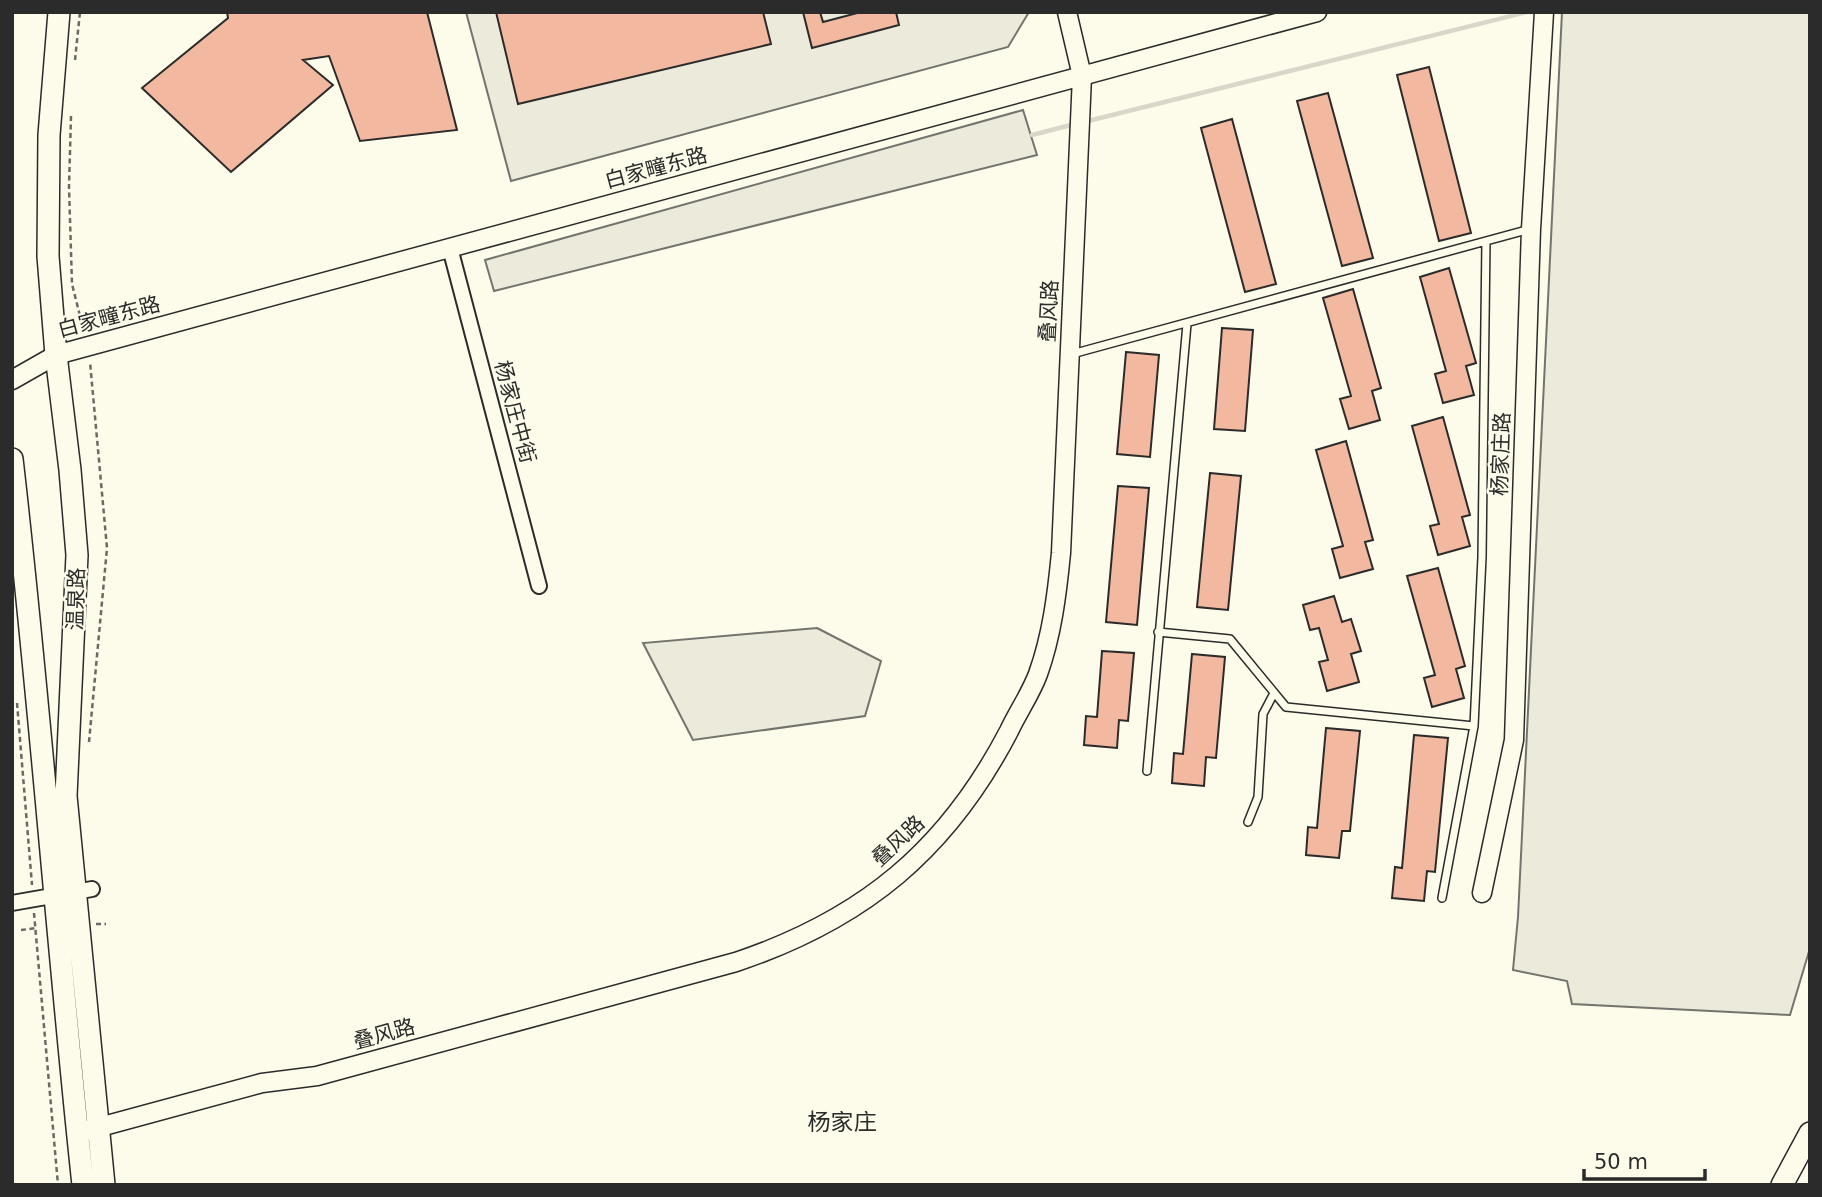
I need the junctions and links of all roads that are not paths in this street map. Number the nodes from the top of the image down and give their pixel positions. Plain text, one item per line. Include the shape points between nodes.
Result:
1 (59, 12) edge
2 (1068, 12) edge
3 (1317, 12) edge
4 (1544, 12) edge
5 (1082, 76) junction
6 (1531, 229) junction
7 (1486, 241) junction
8 (450, 248) junction
9 (1187, 324) junction
10 (56, 355) junction
11 (1069, 355) junction
12 (12, 380) edge
13 (12, 459) edge
14 (538, 586) dead end
15 (1158, 632) junction
16 (1274, 693) junction
17 (1474, 726) junction
18 (1147, 771) dead end
19 (1248, 822) dead end
20 (74, 892) junction
21 (1482, 893) dead end
22 (1442, 898) dead end
23 (12, 902) edge
24 (98, 1127) junction
25 (1810, 1132) edge
26 (77, 1133) junction
27 (83, 1185) edge
28 (104, 1185) edge
29 (1782, 1185) edge

1 - 10 main road, 温泉路 via 48,243
2 - 5 street, 叠风路
3 - 5 street, 白家疃东路
4 - 6 street, 杨家庄路
5 - 8 street, 白家疃东路
5 - 11 street, 叠风路
6 - 7 lane
6 - 21 street, 杨家庄路 via 1514,740
7 - 9 lane
7 - 17 lane via 1482,557
8 - 10 street, 白家疃东路
8 - 14 street, 杨家庄中街
9 - 11 lane
9 - 15 lane
10 - 12 street, 白家疃东路
10 - 20 main road, 温泉路 via 77,555 66,796
11 - 24 street, 叠风路 via 1061,553 1056,602 1037,676 983,778 927,849 900,873 825,923 736,962 317,1076 262,1083
13 - 20 main road, 温泉路 via 30,613
15 - 16 lane via 1230,639
15 - 18 lane
16 - 17 lane via 1286,706 1300,710
16 - 19 lane via 1263,714 1258,797
17 - 22 lane
20 - 23 street
20 - 24 main road, 温泉路
20 - 26 main road, 温泉路
24 - 26 street, 叠风路
24 - 28 main road, 温泉路
25 - 29 main road
26 - 27 main road, 温泉路

